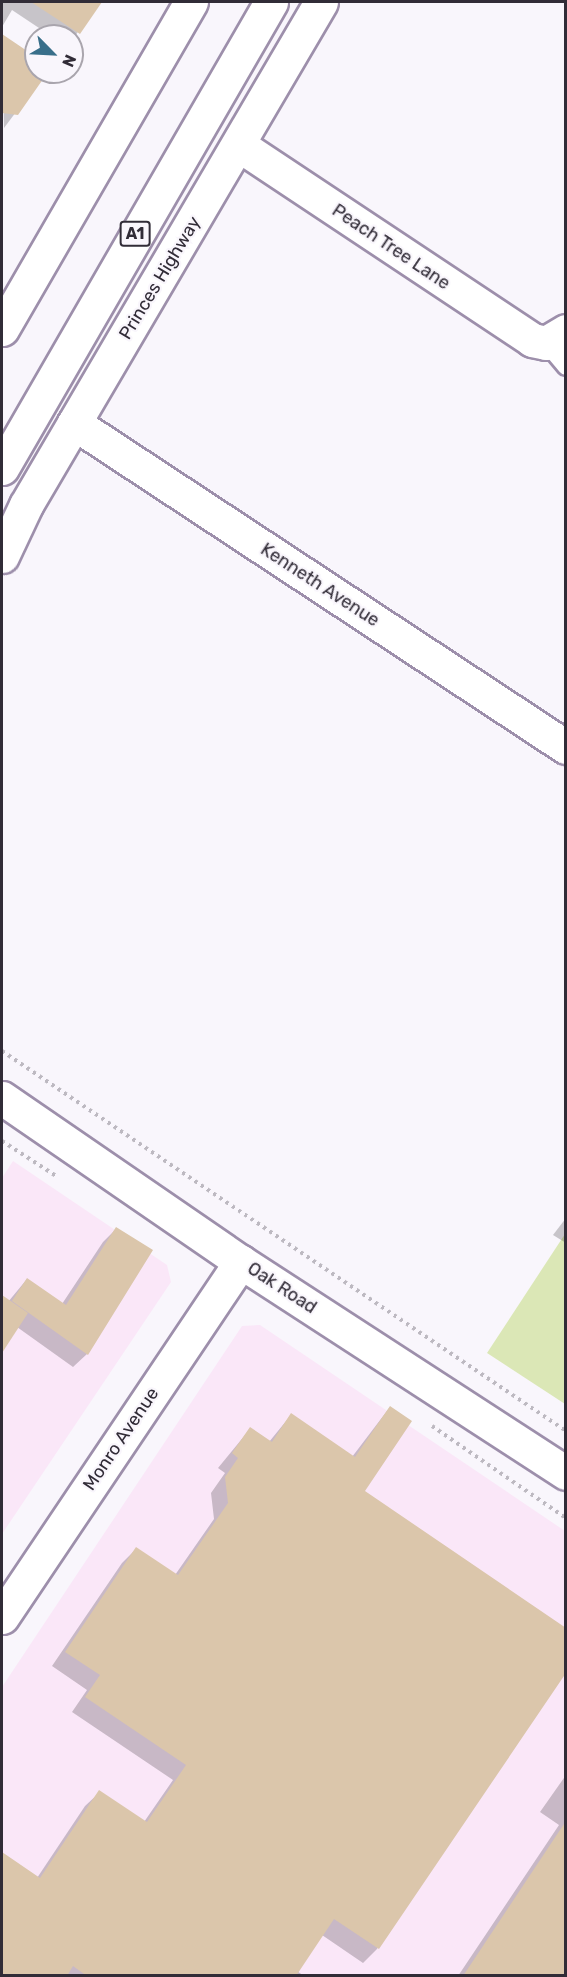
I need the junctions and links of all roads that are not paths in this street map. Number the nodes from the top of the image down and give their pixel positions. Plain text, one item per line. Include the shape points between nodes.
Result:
1 (190, 2) edge
2 (271, 2) edge
3 (321, 2) edge
4 (239, 145) junction
5 (2, 329) edge
6 (559, 347) edge
7 (74, 423) junction
8 (2, 468) edge
9 (2, 556) edge
10 (566, 747) edge
11 (2, 1098) edge
12 (240, 1262) junction
13 (566, 1473) edge
14 (2, 1617) edge

1 - 5 main road
2 - 8 main road, A1
3 - 4 main road, Princes Highway
4 - 6 main road, Peach Tree Lane via 521,334
4 - 7 main road, Princes Highway
7 - 9 main road, Princes Highway
7 - 10 main road, Kenneth Avenue
11 - 12 main road, Oak Road
12 - 13 main road, Oak Road
12 - 14 main road, Monro Avenue

